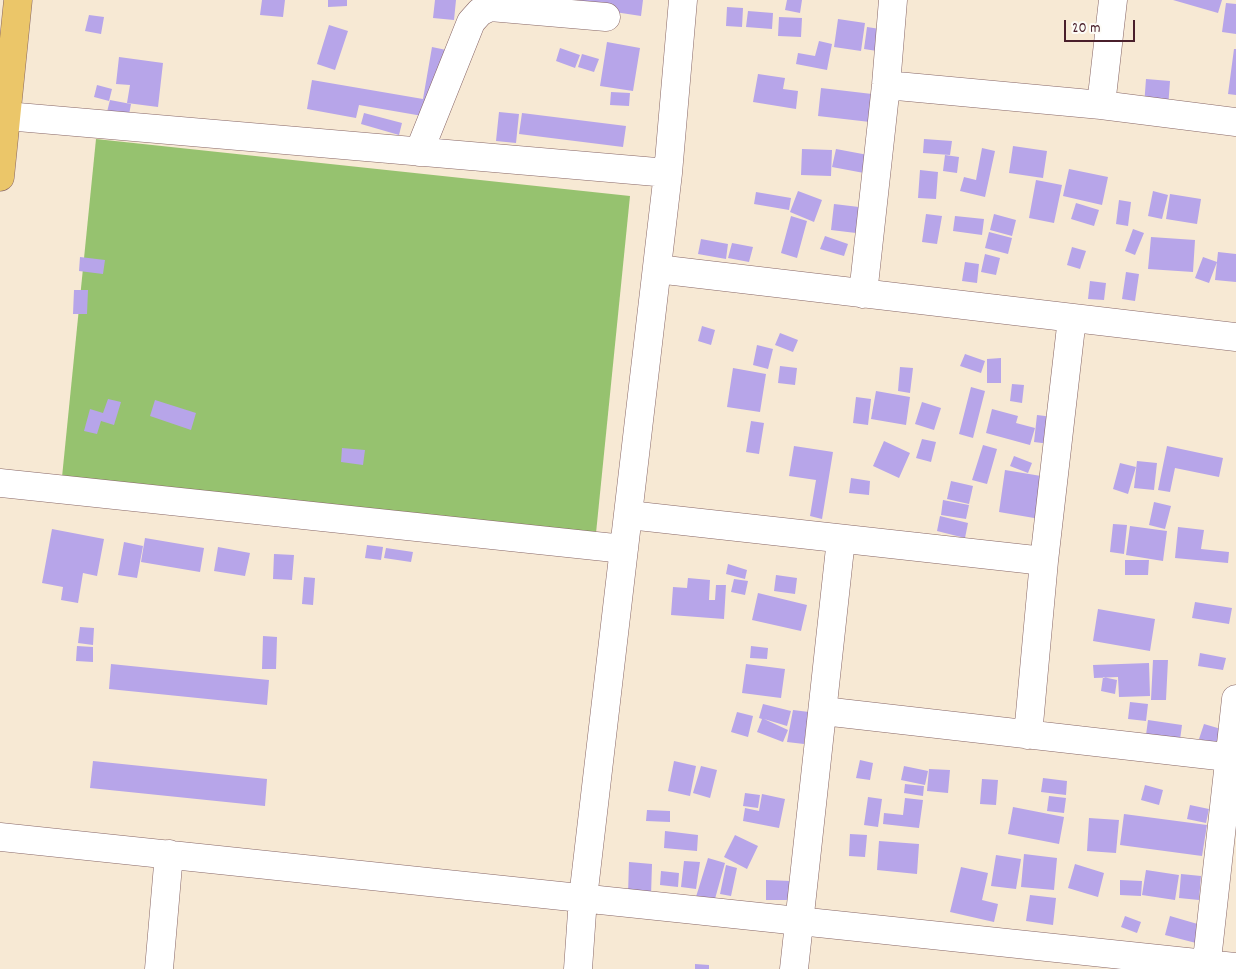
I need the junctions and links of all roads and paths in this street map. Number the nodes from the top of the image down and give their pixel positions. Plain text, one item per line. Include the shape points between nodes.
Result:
1 (18, 0) edge
2 (684, 0) edge
3 (893, 0) edge
4 (1113, 0) edge
5 (606, 17) dead end
6 (886, 85) junction
7 (1100, 105) junction
8 (6, 116) junction
9 (1236, 122) edge
10 (419, 152) junction
11 (668, 173) junction
12 (0, 176) edge
13 (657, 270) junction
14 (863, 294) junction
15 (1072, 318) junction
16 (1236, 337) edge
17 (0, 483) edge
18 (629, 515) junction
19 (841, 539) junction
20 (624, 549) junction
21 (1044, 561) junction
22 (1236, 699) edge
23 (823, 712) junction
24 (1028, 735) junction
25 (1233, 758) edge
26 (0, 837) edge
27 (169, 854) junction
28 (583, 898) junction
29 (799, 921) junction
30 (1206, 966) edge
31 (1236, 967) edge
32 (158, 969) edge
33 (578, 969) edge
34 (794, 969) edge

1 - 8 highway
2 - 11 street
3 - 6 street
4 - 7 street
5 - 10 street via 490,7 480,12 472,22
6 - 7 street
6 - 14 street
7 - 9 street
8 - 10 street
8 - 12 highway
10 - 11 street
11 - 13 street
13 - 14 street
13 - 18 street
14 - 15 street
15 - 16 street
15 - 21 street
17 - 20 street
18 - 19 street
18 - 20 street
19 - 21 street
19 - 23 street
20 - 28 street
21 - 24 street
22 - 25 street
23 - 24 street
23 - 29 street
24 - 25 street
25 - 30 street
26 - 27 street
27 - 28 street
27 - 32 street
28 - 29 street
28 - 33 street
29 - 30 street
29 - 34 street
30 - 31 street

